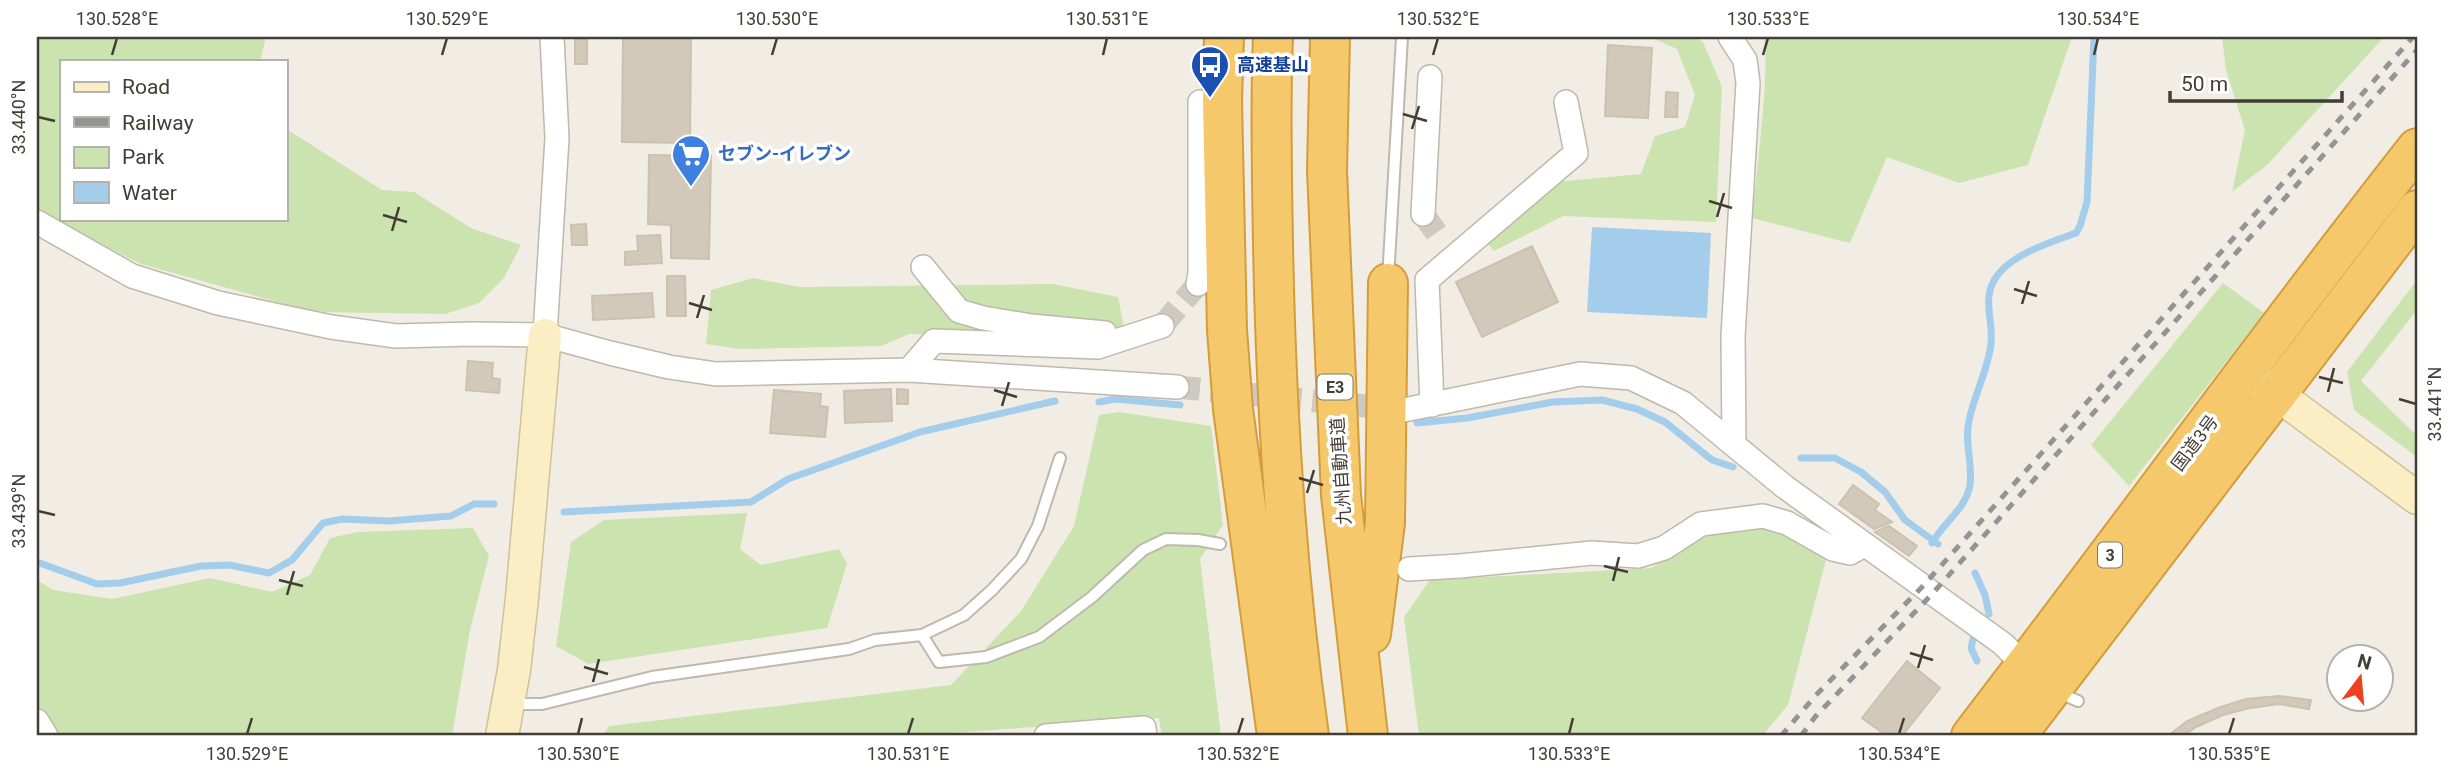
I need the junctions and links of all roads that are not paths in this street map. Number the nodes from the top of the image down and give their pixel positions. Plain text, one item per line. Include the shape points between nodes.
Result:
1 (551, 37) edge
2 (1224, 37) edge
3 (1273, 37) edge
4 (1330, 37) edge
5 (1402, 37) edge
6 (1730, 37) edge
7 (1430, 77) dead end
8 (1199, 102) dead end
9 (1566, 102) dead end
10 (2417, 148) edge
11 (2417, 209) edge
12 (1423, 214) tunnel mouth
13 (37, 222) edge
14 (923, 267) dead end
15 (1388, 283) joint
16 (1198, 284) tunnel mouth
17 (1162, 326) tunnel mouth
18 (545, 335) junction
19 (1132, 337) junction
20 (909, 370) junction
21 (2262, 383) junction
22 (1177, 387) tunnel mouth
23 (1432, 405) junction
24 (1404, 410) tunnel mouth
25 (1734, 443) junction
26 (1060, 457) dead end
27 (2417, 498) edge
28 (1220, 544) dead end
29 (1864, 545) junction
30 (1409, 569) dead end
31 (922, 635) junction
32 (2051, 686) junction
33 (509, 704) junction
34 (1365, 720) edge
35 (37, 722) edge
36 (46, 736) edge
37 (502, 736) edge
38 (1046, 736) edge
39 (1145, 736) edge
40 (1277, 736) edge
41 (1309, 736) edge
42 (1971, 736) edge
43 (2016, 736) edge

1 - 18 street via 557,138
2 - 40 highway via 1227,330 1233,409
3 - 41 highway via 1274,338 1283,494
4 - 34 highway, 九州自動車道 / E3 via 1327,170 1341,495
5 - 15 lane
6 - 25 street via 1745,60 1748,83 1733,336
7 - 12 street
8 - 16 street
9 - 23 street via 1576,153 1447,248 1427,280
10 - 21 highway, 国道3号 / 3 via 2340,246
11 - 21 highway, 国道3号 / 3
13 - 18 street via 132,276 218,303 396,336
14 - 19 street via 959,311 1031,326
15 - 34 highway via 1385,523
17 - 19 street
18 - 20 street via 634,359 716,374
18 - 33 street
19 - 20 street via 1098,347 934,341
20 - 22 street
21 - 27 street
21 - 32 highway, 国道3号 / 3
23 - 24 street
23 - 25 street via 1580,374 1631,378 1684,403
25 - 29 street
26 - 31 lane via 1038,526 1021,559 964,615
28 - 31 lane via 1166,539 1143,550 1039,637 986,657 939,662
29 - 30 street via 1850,553 1833,550 1787,523 1763,516 1701,524 1664,548 1638,556 1592,553
29 - 32 street via 2003,644
31 - 33 lane via 652,677 542,704
32 - 42 highway, 国道3号 / 3
32 - 43 highway, 国道3号 / 3
33 - 37 street
35 - 36 street
38 - 39 street via 1144,728

